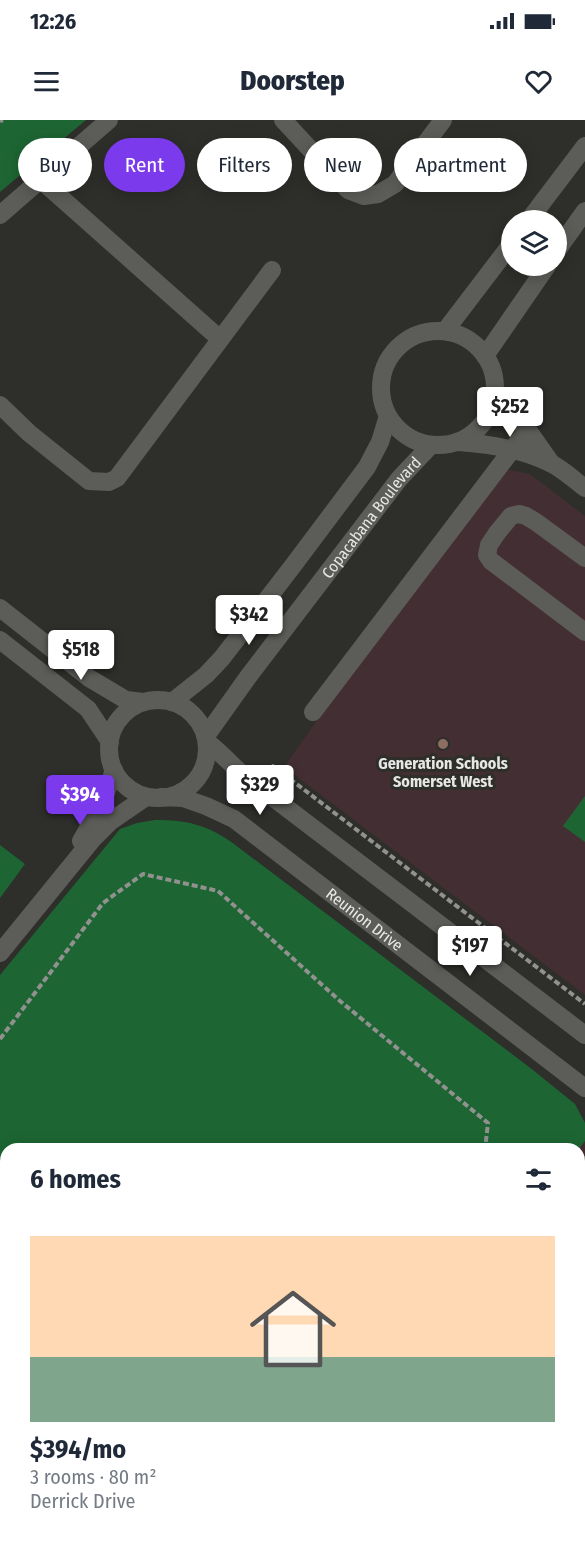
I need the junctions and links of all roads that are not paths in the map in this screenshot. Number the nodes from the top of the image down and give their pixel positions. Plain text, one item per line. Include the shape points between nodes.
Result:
1 (109, 120) edge
2 (283, 120) edge
3 (436, 123) edge
4 (89, 138) edge
5 (585, 147) edge
6 (27, 192) edge
7 (55, 192) edge
8 (537, 210) edge
9 (585, 211) edge
10 (0, 216) edge
11 (567, 236) edge
12 (501, 257) edge
13 (272, 270) dead end
14 (540, 276) edge
15 (445, 331) junction
16 (220, 339) junction
17 (485, 356) junction
18 (495, 393) junction
19 (0, 405) edge
20 (388, 416) junction
21 (527, 430) junction
22 (458, 442) junction
23 (430, 445) junction
24 (512, 449) junction
25 (551, 463) junction
26 (585, 488) edge
27 (585, 558) edge
28 (0, 608) edge
29 (585, 632) edge
30 (0, 640) edge
31 (143, 702) junction
32 (172, 702) junction
33 (313, 712) dead end
34 (206, 739) junction
35 (110, 742) junction
36 (114, 770) junction
37 (153, 797) junction
38 (48, 893) junction
39 (0, 953) edge
40 (585, 1035) edge
41 (585, 1088) edge

1 - 4 street
2 - 3 street via 348,190 364,196 378,194 394,184
5 - 8 street
6 - 10 street
7 - 16 street
9 - 11 street
12 - 15 street
13 - 16 street
14 - 17 street
15 - 17 street via 463,336
15 - 20 street via 425,332 408,339 393,352 380,387
16 - 19 street via 117,478 109,482 83,478
17 - 18 street via 490,363
18 - 21 street
18 - 22 street via 487,419
20 - 23 street via 405,435
20 - 32 street, Copacabana Boulevard via 367,467 295,563 222,658
21 - 24 street
21 - 25 street
22 - 23 street
22 - 24 street
23 - 34 street, Copacabana Boulevard via 399,479
24 - 25 street
24 - 33 street
25 - 26 street
27 - 29 street via 537,522 519,514 511,516 497,533 487,555
28 - 31 street via 89,678 126,700
30 - 35 street via 88,709
31 - 32 street
31 - 35 street via 119,720
32 - 34 street via 193,714
34 - 37 street via 204,766 192,785 171,796
34 - 40 street via 258,786
35 - 36 street
36 - 37 street via 127,786
36 - 38 street via 94,820
37 - 38 street via 104,827
37 - 41 street, Reunion Drive via 183,798 234,819
38 - 39 street

